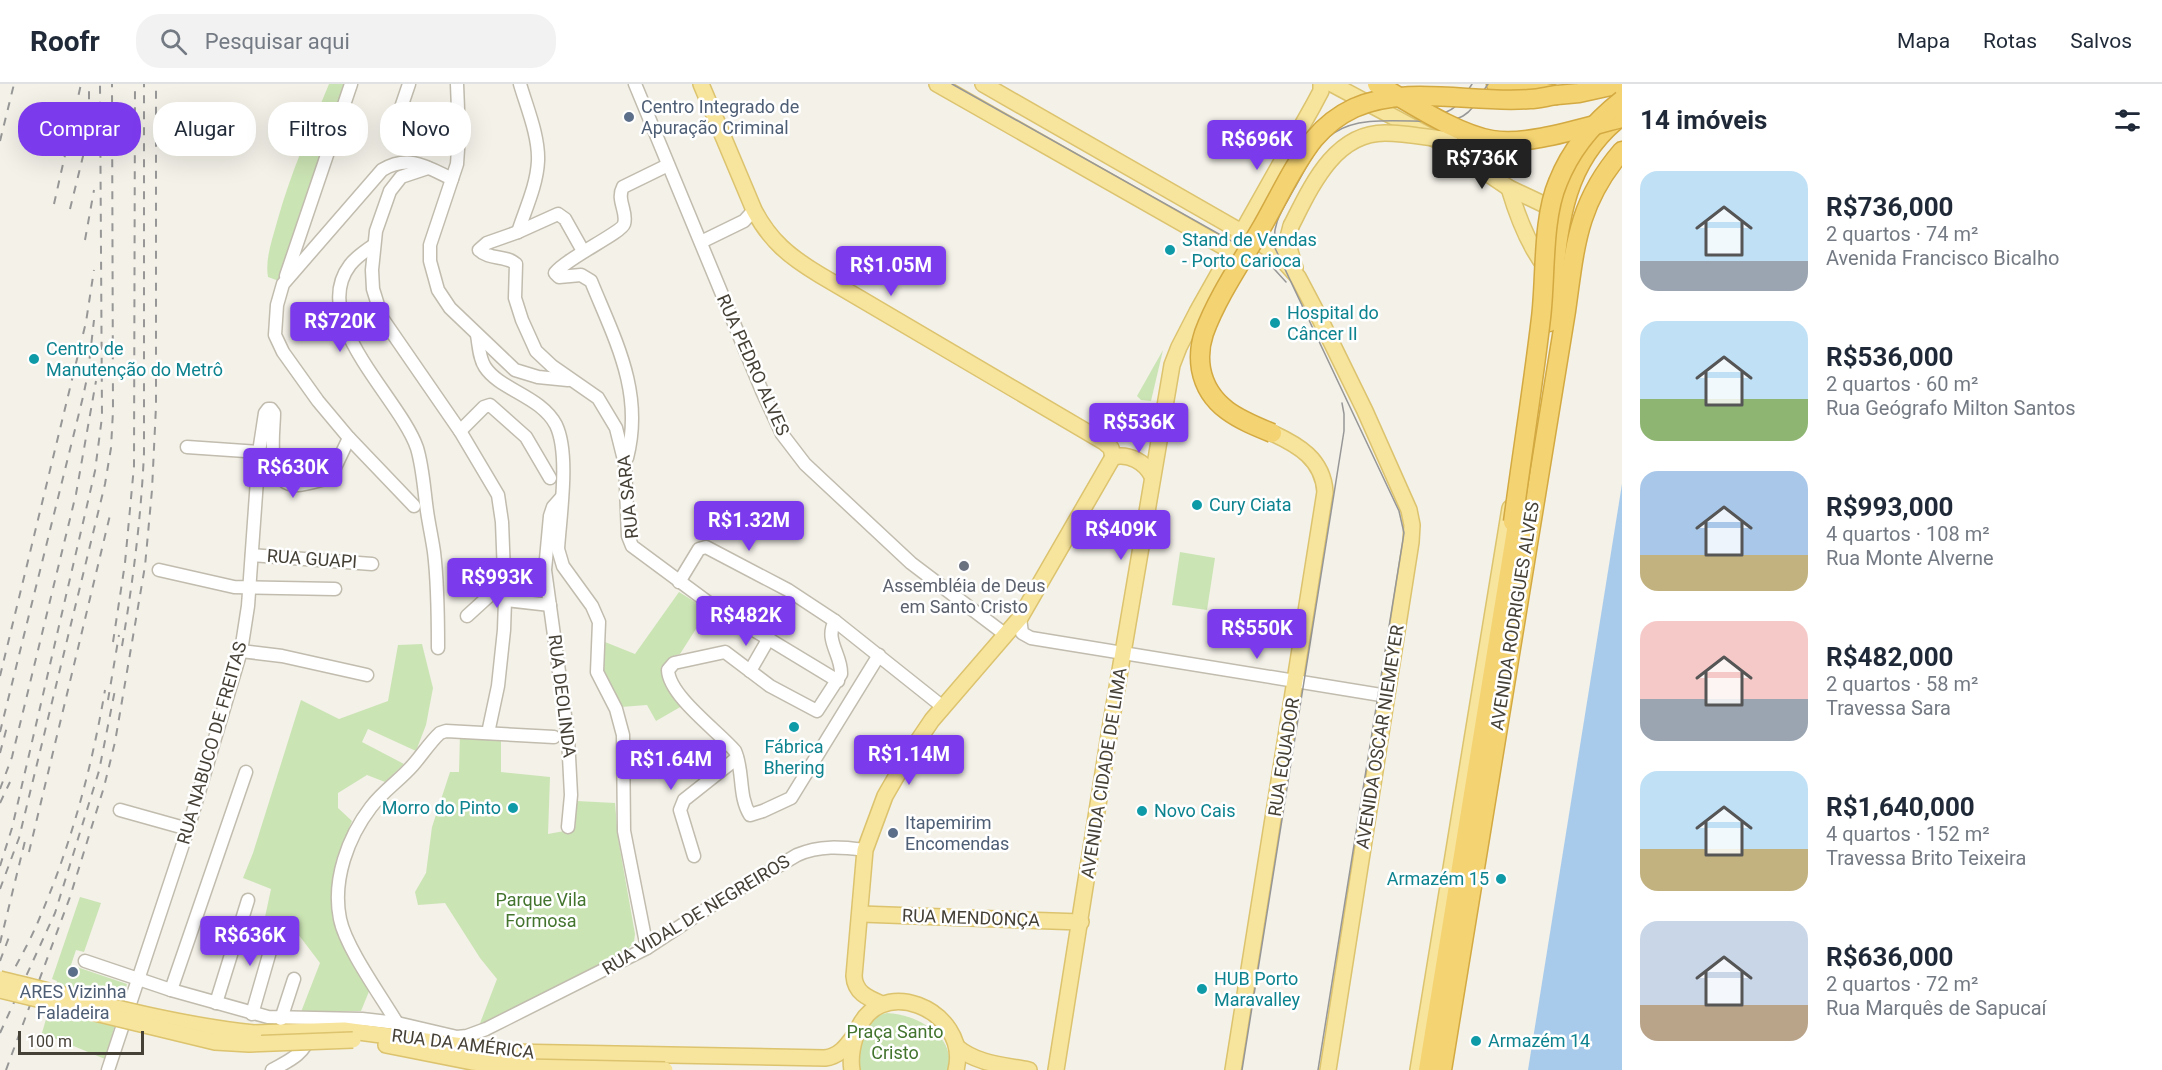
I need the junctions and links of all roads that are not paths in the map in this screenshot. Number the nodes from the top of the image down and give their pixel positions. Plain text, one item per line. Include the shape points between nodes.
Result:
1 (351, 84) edge
2 (409, 84) edge
3 (457, 84) edge
4 (520, 84) edge
5 (634, 84) edge
6 (701, 84) edge
7 (937, 84) edge
8 (983, 84) edge
9 (1321, 84) edge
10 (1332, 84) edge
11 (1377, 84) edge
12 (1496, 84) edge
13 (1620, 84) edge
14 (1557, 95) junction
15 (1622, 100) edge
16 (403, 102) edge
17 (1622, 117) edge
18 (1491, 140) junction
19 (1622, 152) edge
20 (668, 165) junction
21 (428, 168) junction
22 (453, 179) junction
23 (1509, 188) junction
24 (754, 210) junction
25 (1560, 219) junction
26 (518, 232) junction
27 (1242, 232) junction
28 (701, 242) junction
29 (374, 245) junction
30 (1557, 246) junction
31 (583, 251) junction
32 (1231, 251) junction
33 (1552, 275) junction
34 (1298, 277) junction
35 (283, 284) junction
36 (477, 335) junction
37 (573, 381) junction
38 (460, 431) junction
39 (1272, 433) joint
40 (349, 438) junction
41 (187, 447) dead end
42 (259, 452) junction
43 (1113, 457) junction
44 (625, 464) junction
45 (422, 469) junction
46 (1152, 476) junction
47 (550, 478) dead end
48 (561, 498) junction
49 (252, 555) junction
50 (372, 564) dead end
51 (159, 570) dead end
52 (504, 578) junction
53 (679, 582) junction
54 (1507, 587) junction
55 (249, 588) junction
56 (335, 589) dead end
57 (505, 600) junction
58 (550, 604) junction
59 (467, 616) dead end
60 (1020, 618) junction
61 (835, 621) junction
62 (1006, 635) junction
63 (769, 638) junction
64 (438, 648) dead end
65 (241, 651) junction
66 (1123, 652) junction
67 (879, 655) junction
68 (750, 671) junction
69 (367, 675) dead end
70 (1296, 680) junction
71 (838, 681) junction
72 (1387, 696) junction
73 (943, 707) junction
74 (488, 733) junction
75 (554, 737) dead end
76 (737, 758) junction
77 (246, 772) dead end
78 (120, 810) dead end
79 (568, 827) dead end
80 (188, 829) junction
81 (866, 850) junction
82 (694, 856) dead end
83 (248, 900) dead end
84 (861, 914) junction
85 (1081, 921) junction
86 (275, 934) dead end
87 (647, 948) junction
88 (85, 961) dead end
89 (0, 979) edge
90 (138, 979) junction
91 (294, 979) dead end
92 (0, 990) edge
93 (171, 990) junction
94 (216, 1003) junction
95 (882, 1004) junction
96 (252, 1014) junction
97 (281, 1019) junction
98 (397, 1023) junction
99 (311, 1031) junction
100 (857, 1032) junction
101 (957, 1047) junction
102 (557, 1062) edge
103 (574, 1062) edge
104 (108, 1070) edge
105 (272, 1070) edge
106 (665, 1070) edge
107 (852, 1070) edge
108 (956, 1070) edge
109 (1029, 1070) edge
110 (1056, 1070) edge
111 (1233, 1070) edge
112 (1328, 1070) edge
113 (1418, 1070) edge
114 (1428, 1070) edge
115 (1442, 1070) edge

1 - 35 street
2 - 16 street
3 - 22 street, RUA SARA via 459,135
4 - 26 street via 538,162
5 - 20 street, RUA PEDRO ALVES
6 - 24 main road
7 - 32 main road
8 - 27 main road
9 - 27 main road, AVENIDA CIDADE DE LIMA via 1313,106
10 - 23 main road via 1444,144
11 - 18 highway, bridge via 1440,120
12 - 14 highway
13 - 14 highway
14 - 39 highway, bridge via 1530,99 1384,99 1348,111 1316,137 1221,299 1201,346 1203,376 1215,399 1238,418
15 - 54 highway, bridge via 1573,152 1551,205
17 - 18 highway, bridge via 1537,138
17 - 25 highway, AVENIDA RODRIGUES ALVES via 1603,132 1586,156 1571,184
18 - 34 main road, bridge via 1450,141 1387,133 1358,138 1340,150 1328,163 1287,235
19 - 115 highway, AVENIDA RODRIGUES ALVES via 1591,195 1576,240
20 - 28 street, RUA PEDRO ALVES
20 - 31 street via 623,187 620,195 624,225
21 - 22 street
21 - 29 street via 401,177 394,184
21 - 35 street via 406,162 382,170
22 - 36 street, RUA SARA via 431,237 430,261 443,298
23 - 25 main road via 1543,204
23 - 33 main road via 1539,260
24 - 28 street via 744,221
24 - 43 main road via 763,228 802,264 1104,442
25 - 30 highway, AVENIDA RODRIGUES ALVES
26 - 31 street via 562,215
26 - 37 street via 487,243 479,250 516,264 515,298 531,342 539,355
27 - 32 main road, AVENIDA CIDADE DE LIMA
27 - 34 main road via 1278,255
28 - 62 street, RUA PEDRO ALVES via 766,400 791,448 911,563
29 - 38 street via 373,289 382,318
29 - 45 street via 359,255 345,273 340,295 342,321 350,340 406,426
30 - 33 main road, AVENIDA RODRIGUES ALVES
30 - 54 highway, AVENIDA RODRIGUES ALVES
31 - 44 street via 555,274 581,275 591,280 625,365 633,417 632,441
32 - 46 main road, AVENIDA CIDADE DE LIMA via 1174,359
33 - 113 main road, AVENIDA RODRIGUES ALVES via 1547,285
34 - 72 main road, AVENIDA OSCAR NIEMEYER via 1409,510 1411,542
35 - 40 street via 275,317 278,344
36 - 37 street, RUA SARA via 515,370
36 - 48 street via 485,367 539,405 556,426 562,446
37 - 44 street, RUA SARA via 598,398 607,411 622,443
38 - 47 street via 490,405 526,437
38 - 52 street via 498,495
39 - 70 main road, RUA EQUADOR via 1306,452 1320,470 1325,486
40 - 42 street, RUA NABUCO DE FREITAS via 330,478 291,484 276,470 271,409 263,420
40 - 45 street via 414,506
41 - 42 street
42 - 49 street, RUA NABUCO DE FREITAS
43 - 46 main road via 1125,456 1140,462
43 - 60 main road
44 - 53 street, RUA SARA via 629,541
45 - 64 street via 434,551
46 - 66 main road, AVENIDA CIDADE DE LIMA
48 - 58 street, RUA DEOLINDA via 551,511 545,560
48 - 87 street via 560,558 596,614 597,672 616,709 623,735 624,831
49 - 50 street, RUA GUAPI
49 - 55 street, RUA NABUCO DE FREITAS
51 - 55 street
52 - 57 street
52 - 59 street
53 - 61 street via 704,546 788,590
53 - 63 street, RUA SARA
54 - 114 highway, AVENIDA RODRIGUES ALVES
55 - 56 street
55 - 65 street, RUA NABUCO DE FREITAS
57 - 58 street
57 - 74 street via 502,658
58 - 79 street, RUA DEOLINDA via 569,746
60 - 62 main road
60 - 66 street via 1020,630 1027,636
61 - 67 street
61 - 71 street via 830,631 842,670
62 - 73 main road
63 - 68 street
63 - 71 street, RUA SARA
65 - 69 street
65 - 80 street, RUA NABUCO DE FREITAS
66 - 70 street
66 - 85 main road, AVENIDA CIDADE DE LIMA
67 - 73 street
67 - 76 street via 791,798 750,815
68 - 71 street via 815,711
68 - 76 street via 722,652 674,663 668,670 674,687
70 - 72 street
70 - 111 main road, RUA EQUADOR
72 - 112 main road, AVENIDA OSCAR NIEMEYER
73 - 81 main road via 894,779
74 - 75 street
74 - 98 street via 440,734 372,807 350,843 339,884 340,921
76 - 82 street via 680,805
77 - 93 street
78 - 80 street
80 - 90 street, RUA NABUCO DE FREITAS
81 - 84 main road
81 - 87 street, RUA VIDAL DE NEGREIROS via 830,847 797,855
83 - 94 street
84 - 85 main road, RUA MENDONÇA
84 - 95 main road via 855,983 862,994
85 - 110 main road, AVENIDA CIDADE DE LIMA
86 - 96 street
87 - 98 street, RUA VIDAL DE NEGREIROS via 477,1034 457,1037
88 - 90 street, RUA VIDAL DE NEGREIROS
89 - 99 main road, RUA DA AMÉRICA, bridge via 215,1028 254,1033
90 - 93 street, RUA VIDAL DE NEGREIROS
90 - 104 street, RUA NABUCO DE FREITAS
91 - 97 street
92 - 106 main road, bridge via 215,1042 354,1040 472,1062
93 - 94 street, RUA VIDAL DE NEGREIROS
94 - 96 street, RUA VIDAL DE NEGREIROS
95 - 100 main road via 866,1017
95 - 101 main road via 902,1000 923,1006 944,1024
96 - 97 street, RUA VIDAL DE NEGREIROS
97 - 98 street, RUA VIDAL DE NEGREIROS via 344,1018
99 - 102 main road, RUA DA AMÉRICA via 344,1030
99 - 105 street via 299,1054
100 - 103 main road, RUA DA AMÉRICA via 842,1051 828,1058
100 - 107 main road
101 - 108 main road
101 - 109 main road via 979,1061
102 - 103 main road, RUA DA AMÉRICA

